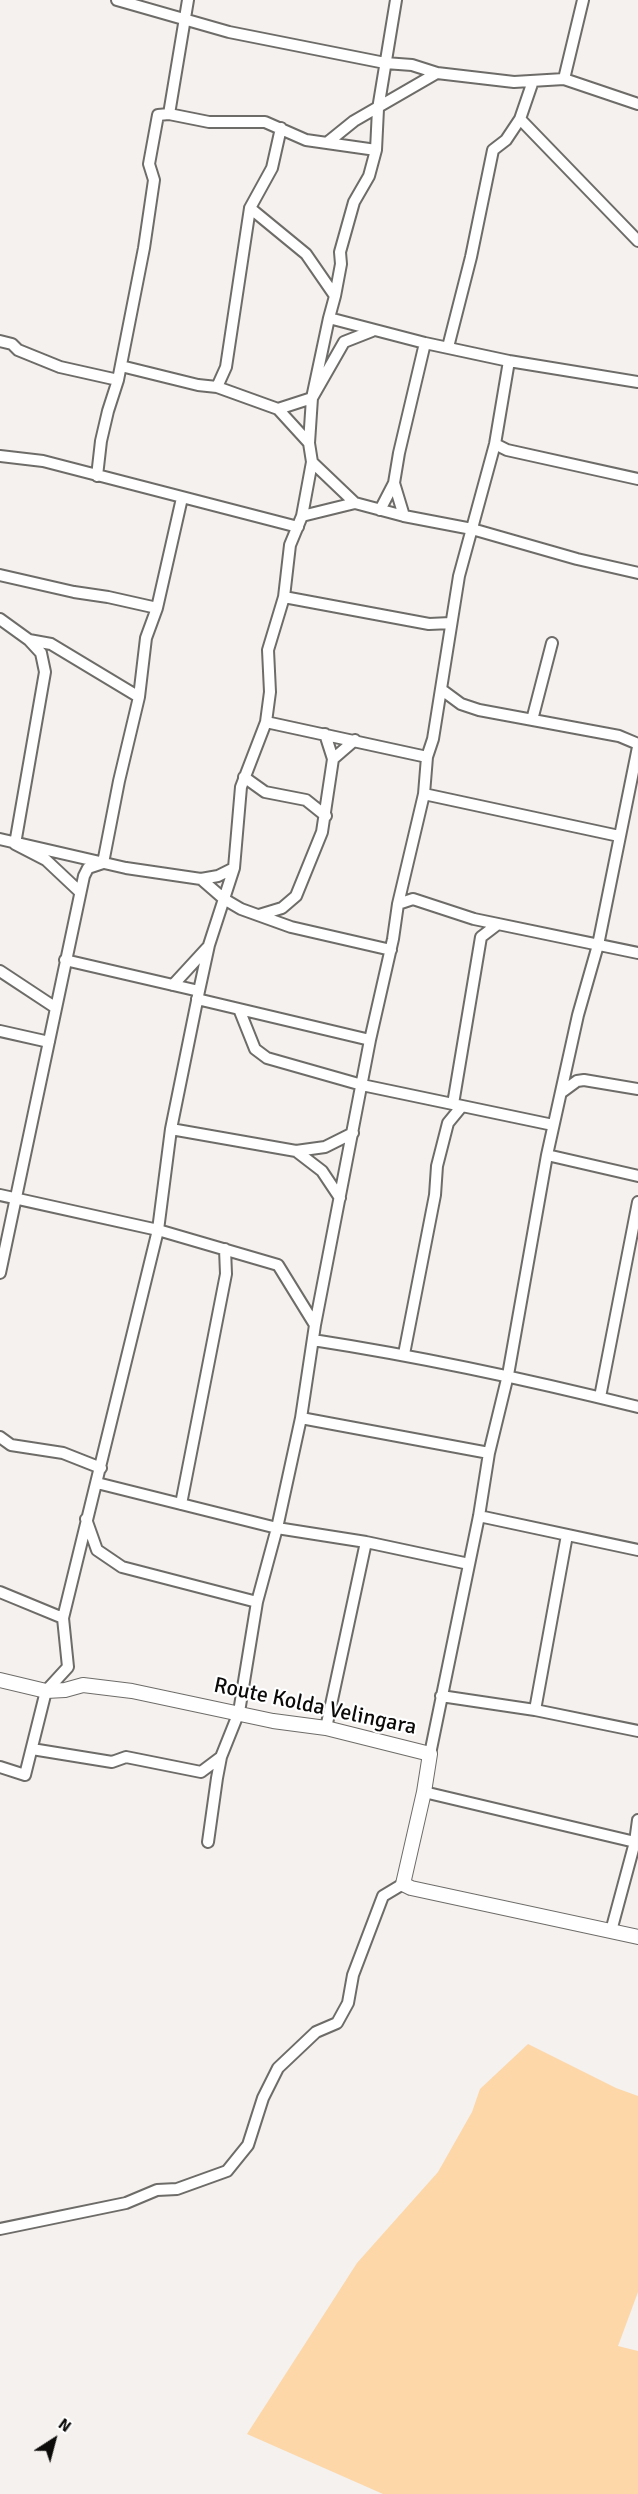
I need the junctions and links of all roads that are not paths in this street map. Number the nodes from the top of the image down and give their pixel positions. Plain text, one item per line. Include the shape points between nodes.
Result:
1 (117, 0) edge
2 (188, 0) edge
3 (396, 0) edge
4 (583, 0) edge
5 (184, 18) junction
6 (386, 63) junction
7 (437, 73) junction
8 (564, 79) junction
9 (533, 81) junction
10 (638, 104) edge
11 (378, 109) junction
12 (169, 114) junction
13 (520, 119) junction
14 (280, 128) junction
15 (328, 142) junction
16 (376, 150) junction
17 (250, 208) junction
18 (638, 241) edge
19 (335, 296) junction
20 (328, 318) junction
21 (375, 330) junction
22 (0, 340) edge
23 (425, 343) junction
24 (448, 347) junction
25 (509, 361) junction
26 (121, 366) junction
27 (118, 380) junction
28 (638, 382) edge
29 (217, 387) junction
30 (312, 399) junction
31 (278, 409) junction
32 (309, 443) junction
33 (495, 444) junction
34 (0, 456) edge
35 (312, 462) junction
36 (97, 476) junction
37 (638, 479) edge
38 (394, 483) junction
39 (182, 498) junction
40 (355, 503) junction
41 (380, 510) junction
42 (404, 516) junction
43 (300, 521) junction
44 (472, 529) junction
45 (638, 573) edge
46 (0, 575) edge
47 (284, 597) junction
48 (157, 608) junction
49 (0, 619) edge
50 (451, 623) junction
51 (429, 624) junction
52 (29, 640) junction
53 (447, 642) junction
54 (552, 643) dead end
55 (51, 644) junction
56 (41, 653) junction
57 (442, 690) junction
58 (139, 697) junction
59 (532, 720) junction
60 (267, 722) junction
61 (325, 734) junction
62 (355, 740) junction
63 (638, 746) edge
64 (427, 757) junction
65 (333, 759) junction
66 (244, 777) junction
67 (424, 794) junction
68 (326, 799) junction
69 (312, 804) junction
70 (326, 816) junction
71 (619, 836) junction
72 (0, 840) edge
73 (15, 844) junction
74 (103, 863) junction
75 (234, 868) junction
76 (201, 879) junction
77 (80, 892) junction
78 (224, 899) junction
79 (398, 904) junction
80 (259, 915) junction
81 (474, 919) junction
82 (498, 924) junction
83 (482, 937) junction
84 (209, 945) junction
85 (598, 945) junction
86 (391, 950) junction
87 (638, 953) edge
88 (65, 960) junction
89 (0, 971) edge
90 (173, 985) junction
91 (198, 995) junction
92 (56, 1008) junction
93 (239, 1009) junction
94 (0, 1031) edge
95 (370, 1040) junction
96 (49, 1042) junction
97 (362, 1085) junction
98 (638, 1089) edge
99 (562, 1092) junction
100 (453, 1104) junction
101 (448, 1123) junction
102 (553, 1125) junction
103 (171, 1129) junction
104 (353, 1133) junction
105 (296, 1151) junction
106 (547, 1155) junction
107 (638, 1176) edge
108 (0, 1195) edge
109 (15, 1198) junction
110 (340, 1198) junction
111 (638, 1202) edge
112 (158, 1230) junction
113 (225, 1249) junction
114 (242, 1256) junction
115 (0, 1273) edge
116 (226, 1274) junction
117 (315, 1325) junction
118 (313, 1340) junction
119 (404, 1354) junction
120 (508, 1375) junction
121 (600, 1397) junction
122 (638, 1407) edge
123 (301, 1418) junction
124 (0, 1437) edge
125 (489, 1453) junction
126 (101, 1468) junction
127 (97, 1483) junction
128 (181, 1504) junction
129 (479, 1516) junction
130 (86, 1519) junction
131 (277, 1528) junction
132 (567, 1535) junction
133 (366, 1542) junction
134 (638, 1550) edge
135 (469, 1564) junction
136 (0, 1592) edge
137 (257, 1602) junction
138 (63, 1618) junction
139 (0, 1680) edge
140 (46, 1691) junction
141 (441, 1696) junction
142 (535, 1710) junction
143 (239, 1712) junction
144 (326, 1728) junction
145 (638, 1731) edge
146 (32, 1749) junction
147 (430, 1754) junction
148 (221, 1757) junction
149 (0, 1767) edge
150 (424, 1792) junction
151 (638, 1820) edge
152 (208, 1842) dead end
153 (635, 1842) junction
154 (403, 1884) junction
155 (611, 1931) junction
156 (638, 1937) edge
157 (0, 2229) edge

1 - 5 street
2 - 5 street
3 - 6 street
4 - 8 street
5 - 6 street via 230,32
5 - 12 street
6 - 7 street via 412,64
6 - 11 street
7 - 9 street
7 - 11 street
8 - 9 street
8 - 10 street
9 - 13 street
11 - 15 street via 354,121
11 - 16 street
12 - 14 street via 209,122 266,122
12 - 26 street via 158,116 149,164 154,180 144,248
13 - 18 street
13 - 24 street via 506,140 493,150
14 - 15 street via 306,140
14 - 17 street via 272,168
15 - 16 street
16 - 19 street via 369,176 354,202
17 - 19 street via 306,254
17 - 29 street via 226,367
19 - 20 street
20 - 21 street
20 - 30 street
21 - 23 street
21 - 30 street via 344,342
22 - 27 street via 60,367
23 - 24 street
23 - 38 street
24 - 25 street
25 - 28 street
25 - 33 street
26 - 27 street
26 - 29 street
27 - 36 street via 108,411
29 - 31 street
30 - 31 street
30 - 32 street
31 - 32 street
32 - 35 street
33 - 37 street
33 - 44 street
34 - 36 street
35 - 40 street
35 - 43 street
36 - 39 street
38 - 41 street
38 - 42 street
39 - 43 street
39 - 48 street
40 - 41 street
40 - 43 street
41 - 42 street
42 - 44 street
43 - 47 street via 290,544
44 - 45 street
44 - 50 street
46 - 48 street
47 - 51 street
47 - 60 street via 268,650
48 - 58 street via 146,638
49 - 52 street
50 - 51 street
50 - 53 street
51 - 53 street
52 - 55 street
52 - 56 street
53 - 57 street
54 - 59 street
55 - 56 street
55 - 58 street
56 - 73 street via 45,672
57 - 59 street via 461,704
57 - 64 street
58 - 74 street
59 - 63 street via 619,736
60 - 61 street
60 - 66 street
61 - 62 street
61 - 65 street
62 - 64 street
62 - 65 street
63 - 71 street
64 - 67 street
65 - 68 street
66 - 69 street via 265,792 297,797
66 - 75 street via 237,813
67 - 71 street
67 - 79 street
68 - 69 street
68 - 70 street
69 - 70 street
70 - 80 street via 296,897 282,908
71 - 85 street
72 - 73 street
73 - 74 street
73 - 77 street via 46,860
74 - 76 street
74 - 77 street via 88,868
75 - 76 street
75 - 78 street
76 - 78 street
77 - 88 street
78 - 80 street
78 - 84 street
79 - 81 street via 413,899
79 - 86 street
80 - 86 street via 291,927
81 - 82 street
81 - 83 street
82 - 83 street
82 - 85 street
83 - 100 street
84 - 90 street
84 - 91 street
85 - 87 street
85 - 99 street
86 - 95 street
88 - 90 street
88 - 92 street
89 - 92 street
90 - 91 street
91 - 93 street
91 - 103 street
92 - 96 street
93 - 95 street
93 - 97 street via 259,1054
94 - 96 street
95 - 97 street
96 - 109 street
97 - 100 street
97 - 104 street
98 - 99 street via 584,1080
99 - 102 street
100 - 101 street
100 - 101 street
100 - 102 street
101 - 119 street
102 - 106 street
103 - 105 street
103 - 112 street
104 - 105 street via 325,1147
104 - 110 street
105 - 110 street via 322,1171
106 - 107 street
106 - 120 street
108 - 109 street
109 - 112 street
109 - 115 street
110 - 117 street
111 - 121 street
112 - 113 street
112 - 126 street
113 - 114 street
113 - 116 street
114 - 116 street
114 - 117 street via 278,1264
116 - 128 street
117 - 118 street
118 - 119 street
118 - 123 street
119 - 120 street
120 - 121 street
120 - 125 street
121 - 122 street
123 - 125 street
123 - 131 street
124 - 126 street via 11,1445 63,1454
125 - 129 street
126 - 127 street
127 - 128 street
127 - 130 street
128 - 131 street
129 - 132 street
129 - 135 street
130 - 137 street via 98,1550 122,1567
130 - 138 street
131 - 133 street
131 - 137 street
132 - 134 street
132 - 142 street
133 - 135 street
133 - 144 street
135 - 141 street
136 - 138 street
137 - 143 street
138 - 140 street via 68,1666
139 - 140 main road, Route Kolda Velingara
140 - 143 main road, Route Kolda Velingara via 83,1685 112,1688
140 - 146 street
141 - 142 street
141 - 147 street
142 - 145 street
143 - 144 main road, Route Kolda Velingara
143 - 148 street
144 - 147 main road, Route Kolda Velingara
146 - 148 street via 112,1762 126,1757 201,1773
146 - 149 street via 25,1775
147 - 150 main road, Route Kolda Velingara
148 - 152 street
150 - 153 street
150 - 154 main road, Route Kolda Velingara
151 - 153 street
153 - 155 street
154 - 155 main road
154 - 157 street via 383,1896 353,1975 348,2003 337,2023 316,2032 278,2068 263,2098 248,2145 227,2171 177,2189 157,2190 126,2203
155 - 156 main road

